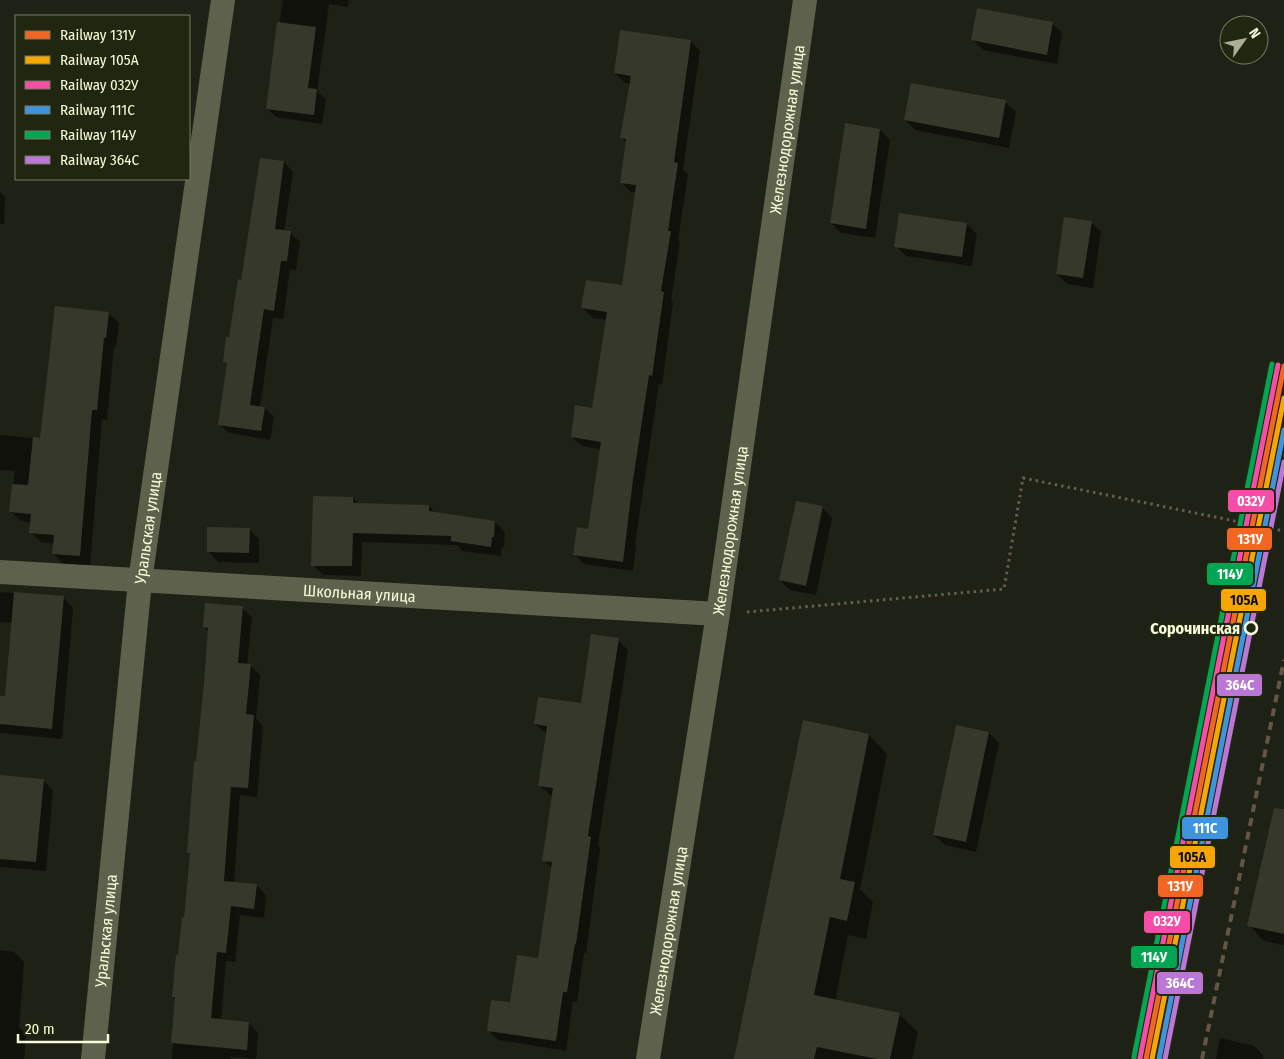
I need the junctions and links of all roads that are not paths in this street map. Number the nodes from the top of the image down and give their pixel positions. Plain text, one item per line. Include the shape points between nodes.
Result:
1 (223, 0) edge
2 (804, 0) edge
3 (0, 572) edge
4 (140, 581) junction
5 (718, 614) junction
6 (93, 1059) edge
7 (648, 1059) edge

1 - 4 street, Уральская улица
2 - 5 street, Железнодорожная улица
3 - 4 street, Школьная улица
4 - 5 street, Школьная улица
4 - 6 street, Уральская улица
5 - 7 street, Железнодорожная улица

